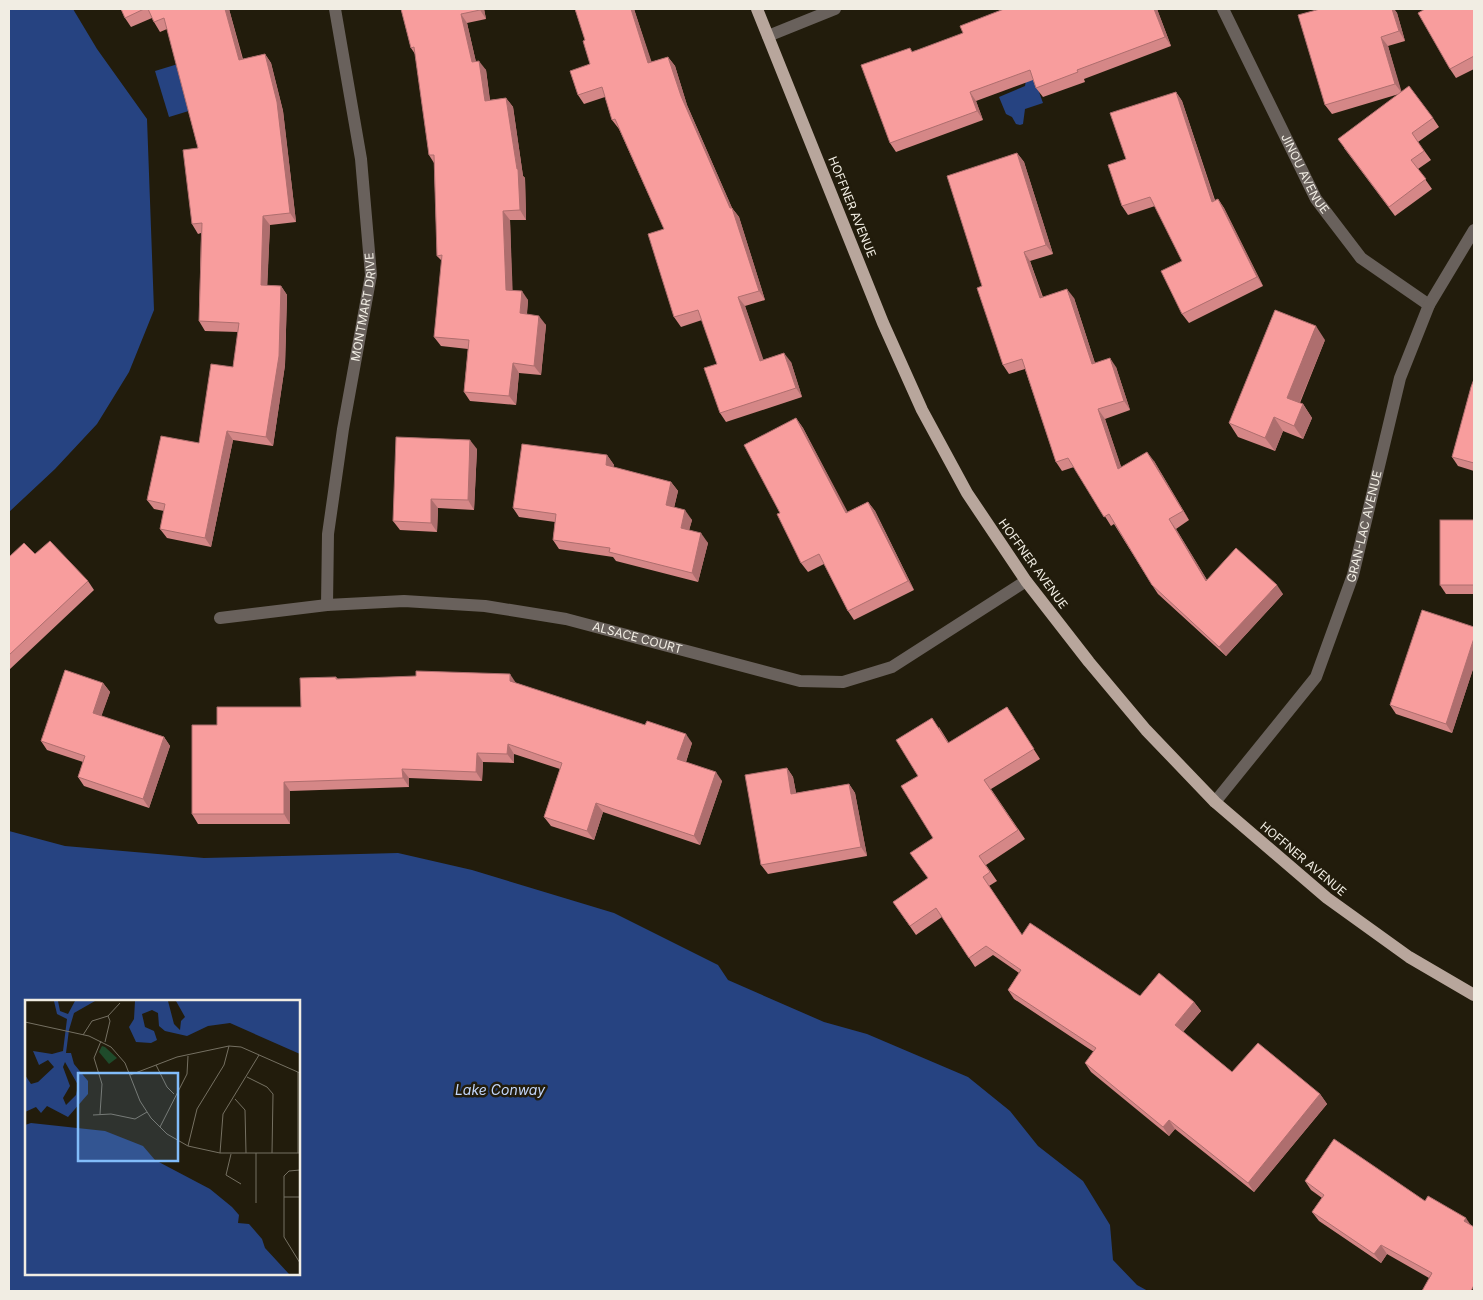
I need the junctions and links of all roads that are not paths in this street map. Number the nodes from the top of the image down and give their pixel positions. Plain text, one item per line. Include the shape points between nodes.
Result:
1 (335, 9) edge
2 (757, 9) edge
3 (836, 9) edge
4 (1223, 9) edge
5 (768, 36) junction
6 (1474, 230) edge
7 (1429, 305) junction
8 (1026, 581) junction
9 (327, 605) junction
10 (220, 618) dead end
11 (1214, 802) junction
12 (1474, 995) edge

1 - 9 street, MONTMART DRIVE via 361,159 371,275 328,534
2 - 5 main road, HOFFNER AVENUE
3 - 5 street
4 - 7 street, JINOU AVENUE via 1316,199 1361,258
5 - 8 main road, HOFFNER AVENUE via 883,323 922,410 967,493
6 - 7 street, GRAN-LAC AVENUE
7 - 11 street, GRAN-LAC AVENUE via 1400,378 1353,576 1316,676
8 - 9 street, ALSACE COURT via 892,668 843,682 800,681 566,619 485,606 404,601
8 - 11 main road, HOFFNER AVENUE via 1146,730
9 - 10 street, ALSACE COURT
11 - 12 main road, HOFFNER AVENUE via 1327,898 1409,957

